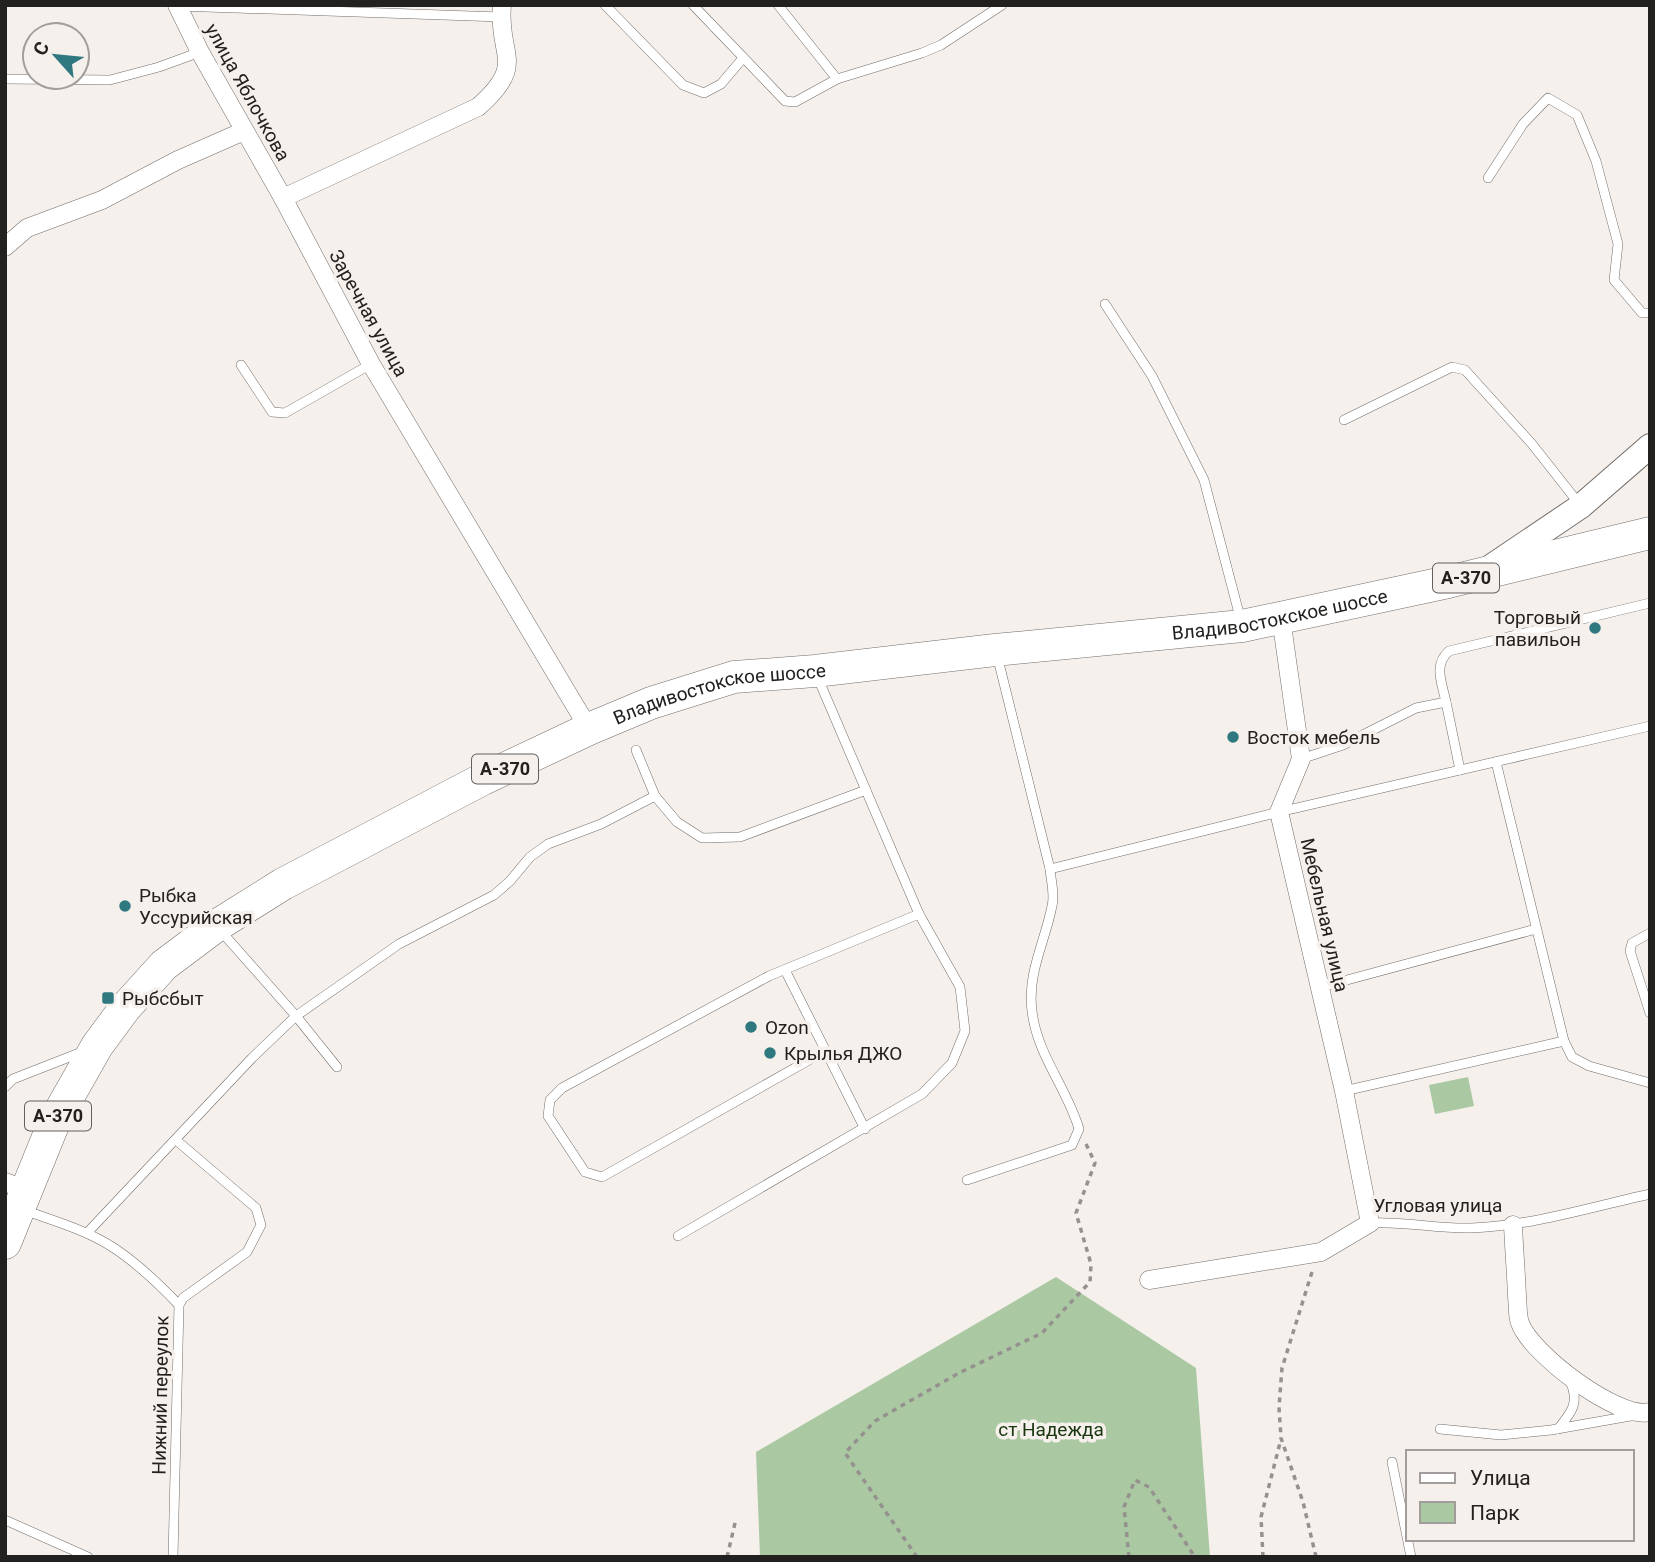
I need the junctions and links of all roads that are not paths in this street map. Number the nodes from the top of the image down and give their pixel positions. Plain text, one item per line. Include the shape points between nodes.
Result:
1 (605, 5) edge
2 (693, 5) edge
3 (778, 5) edge
4 (1002, 5) edge
5 (177, 6) edge
6 (501, 11) edge
7 (200, 52) junction
8 (743, 58) junction
9 (5, 79) edge
10 (837, 79) junction
11 (244, 131) junction
12 (1488, 178) dead end
13 (283, 198) junction
14 (5, 247) edge
15 (1105, 304) dead end
16 (1650, 313) edge
17 (371, 363) junction
18 (241, 365) dead end
19 (1344, 420) dead end
20 (1650, 446) edge
21 (1581, 506) junction
22 (1650, 533) edge
23 (1478, 575) junction
24 (1650, 603) edge
25 (1281, 618) junction
26 (1242, 626) junction
27 (995, 650) junction
28 (815, 671) junction
29 (1446, 702) junction
30 (1650, 726) edge
31 (589, 729) junction
32 (636, 750) dead end
33 (1301, 759) junction
34 (1496, 762) junction
35 (1460, 770) junction
36 (866, 790) junction
37 (655, 796) junction
38 (1279, 812) junction
39 (1050, 869) junction
40 (919, 914) junction
41 (216, 926) junction
42 (1536, 929) junction
43 (1650, 933) edge
44 (785, 970) junction
45 (1321, 987) junction
46 (1650, 1013) edge
47 (296, 1016) junction
48 (1564, 1041) junction
49 (97, 1046) junction
50 (825, 1051) junction
51 (337, 1068) dead end
52 (1650, 1083) edge
53 (5, 1087) edge
54 (1344, 1091) junction
55 (865, 1129) junction
56 (176, 1140) junction
57 (967, 1180) dead end
58 (17, 1193) edge
59 (1650, 1194) edge
60 (1370, 1223) junction
61 (1513, 1225) junction
62 (87, 1233) junction
63 (678, 1236) dead end
64 (5, 1243) edge
65 (1149, 1280) dead end
66 (179, 1306) junction
67 (1566, 1373) junction
68 (1647, 1413) edge
69 (1440, 1429) dead end
70 (1559, 1429) junction
71 (1391, 1462) dead end
72 (5, 1520) edge
73 (1406, 1533) edge
74 (88, 1557) edge
75 (173, 1557) edge

1 - 8 lane via 683,85 704,93 721,84
2 - 8 lane
3 - 10 lane
4 - 10 lane via 941,45
5 - 6 lane
5 - 7 street, улица Яблочкова
6 - 13 street via 507,73 478,107
7 - 9 lane via 110,80
7 - 11 street, улица Яблочкова
8 - 10 lane via 785,101 795,102
11 - 13 street, улица Яблочкова
11 - 14 street via 102,200 27,228
12 - 16 lane via 1523,124 1548,98 1577,115 1618,244 1614,280 1642,313
13 - 17 street, Заречная улица
15 - 26 lane via 1152,376 1204,480
17 - 18 lane via 285,413 272,412
17 - 31 street, Заречная улица
19 - 21 lane via 1458,367 1532,444
20 - 21 street
21 - 23 street
22 - 23 highway, Владивостокское шоссе / А-370
23 - 25 highway, Владивостокское шоссе / А-370
24 - 29 lane via 1449,650 1438,668
25 - 26 highway, Владивостокское шоссе / А-370
25 - 33 street
26 - 27 highway, Владивостокское шоссе / А-370
27 - 28 highway, Владивостокское шоссе / А-370
27 - 39 lane
28 - 31 highway, Владивостокское шоссе / А-370 via 734,677 651,703
28 - 36 lane
29 - 33 lane via 1416,709 1343,745
29 - 35 lane
30 - 34 lane
31 - 41 highway, Владивостокское шоссе / А-370 via 381,831
32 - 37 lane
33 - 38 street
34 - 35 lane
34 - 42 lane
35 - 38 lane
36 - 37 lane via 740,837 702,838 677,822
36 - 40 lane
37 - 47 lane via 548,844 494,895 399,944
38 - 39 lane
38 - 45 street, Мебельная улица
39 - 57 lane via 1053,904 1033,970 1031,1009 1037,1037 1079,1129 1072,1145
40 - 44 lane
40 - 55 lane via 960,987 965,1031 952,1063 922,1094
41 - 47 lane
41 - 49 highway, Владивостокское шоссе / А-370 via 164,965
42 - 45 lane
42 - 48 lane
43 - 46 lane via 1632,943 1630,951
44 - 50 lane
44 - 50 lane via 562,1088 550,1100 548,1116 586,1172 601,1177
45 - 54 street, Мебельная улица
47 - 51 lane
47 - 56 lane
48 - 52 lane via 1573,1057 1589,1066
48 - 54 lane
49 - 53 lane via 13,1079
49 - 58 highway, Владивостокское шоссе / А-370
50 - 55 lane
54 - 60 street, Мебельная улица
55 - 63 lane
56 - 62 lane
56 - 66 lane, Нижний переулок via 256,1208 261,1226 247,1252 183,1298
58 - 62 lane
58 - 64 highway, Владивостокское шоссе / А-370
59 - 61 lane, Угловая улица
60 - 61 lane, Угловая улица via 1469,1228
60 - 65 street, Угловая улица via 1321,1252
61 - 67 street via 1519,1322 1549,1362
62 - 66 lane via 115,1248
66 - 75 lane, Нижний переулок
67 - 68 street via 1595,1394
67 - 70 lane via 1576,1393 1572,1412
68 - 70 lane
69 - 70 lane via 1502,1435
71 - 73 lane
72 - 74 lane

